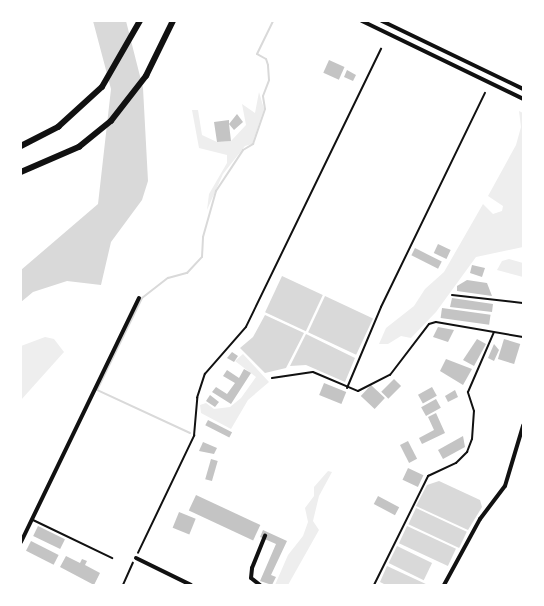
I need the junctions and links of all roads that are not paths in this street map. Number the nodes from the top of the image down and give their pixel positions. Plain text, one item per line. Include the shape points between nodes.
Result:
1 (140, 21) edge
2 (173, 21) edge
3 (362, 21) edge
4 (382, 21) edge
5 (523, 89) edge
6 (485, 93) dead end
7 (523, 100) edge
8 (21, 146) edge
9 (21, 172) edge
10 (452, 295) dead end
11 (139, 298) dead end
12 (523, 303) edge
13 (494, 332) junction
14 (523, 337) edge
15 (272, 378) dead end
16 (346, 388) junction
17 (523, 426) edge
18 (32, 519) junction
19 (265, 536) dead end
20 (21, 542) edge
21 (112, 558) dead end
22 (136, 558) road end
23 (191, 585) edge
24 (260, 585) edge
25 (374, 585) edge
26 (444, 585) edge

1 - 8 street via 118,63 92,98 58,127
2 - 9 street via 155,59 132,96 89,140 60,158
3 - 7 street
4 - 5 street
6 - 16 lane via 381,307
10 - 12 lane
11 - 18 street
13 - 14 lane
13 - 16 lane via 436,322 429,324 390,375 358,391
13 - 25 lane via 468,392 474,411 472,439 467,452 456,464 428,476
15 - 16 lane via 313,372
17 - 26 street via 505,486 480,519
18 - 20 street
18 - 21 lane
19 - 24 street via 252,568 251,578
22 - 23 street

